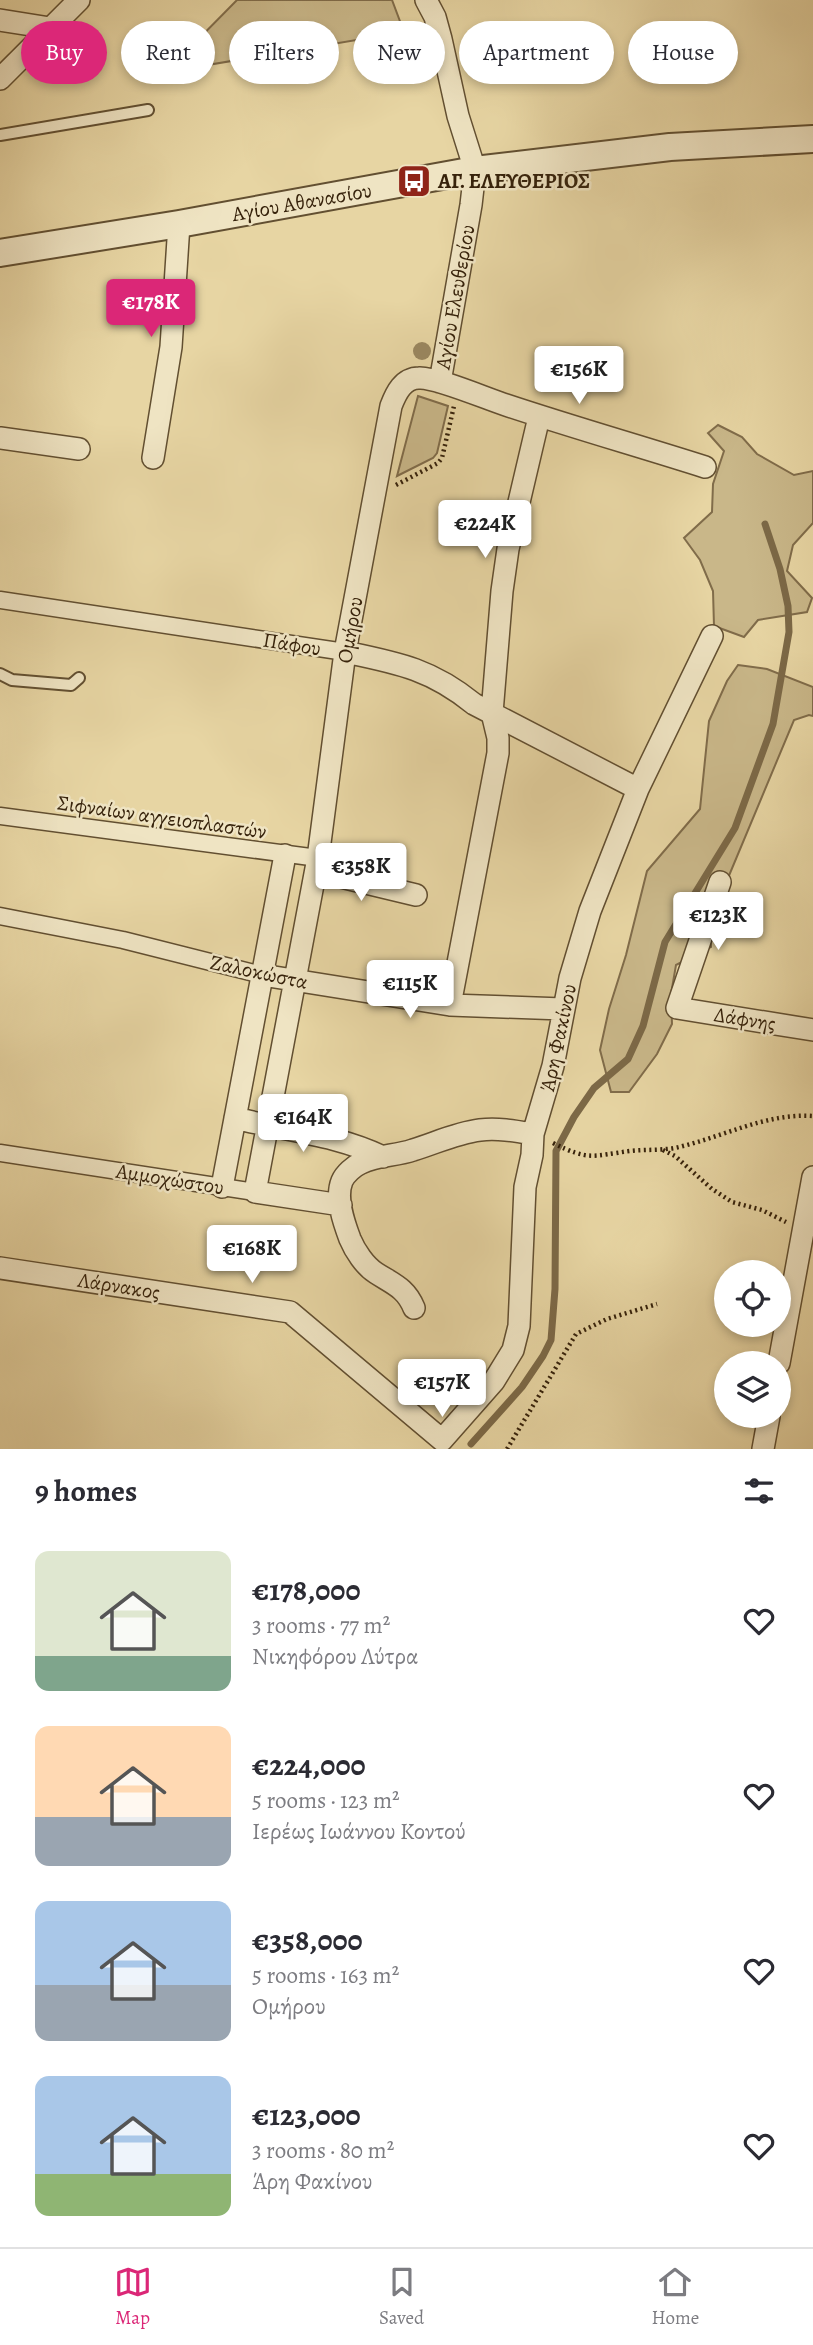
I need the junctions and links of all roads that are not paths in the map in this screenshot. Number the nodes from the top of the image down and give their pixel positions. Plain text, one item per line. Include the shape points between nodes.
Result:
1 (79, 0) edge
2 (426, 0) edge
3 (0, 20) edge
4 (57, 21) edge
5 (21, 23) edge
6 (21, 58) edge
7 (0, 79) edge
8 (148, 110) dead end
9 (0, 135) edge
10 (813, 139) edge
11 (475, 170) junction
12 (180, 224) junction
13 (0, 253) edge
14 (449, 386) junction
15 (540, 417) junction
16 (0, 438) edge
17 (79, 449) dead end
18 (153, 458) dead end
19 (705, 467) dead end
20 (0, 600) edge
21 (712, 636) dead end
22 (345, 652) junction
23 (0, 674) edge
24 (79, 678) dead end
25 (492, 713) junction
26 (638, 789) junction
27 (0, 816) edge
28 (285, 855) junction
29 (317, 865) junction
30 (720, 882) dead end
31 (416, 895) dead end
32 (0, 916) edge
33 (262, 975) junction
34 (295, 982) junction
35 (450, 1004) junction
36 (563, 1009) junction
37 (813, 1030) edge
38 (235, 1118) junction
39 (267, 1126) junction
40 (542, 1138) junction
41 (0, 1153) edge
42 (383, 1157) junction
43 (813, 1177) edge
44 (222, 1187) junction
45 (255, 1192) junction
46 (341, 1205) junction
47 (808, 1233) edge
48 (0, 1268) edge
49 (414, 1308) dead end
50 (782, 1351) edge
51 (767, 1428) edge
52 (444, 1446) edge
53 (763, 1449) edge

1 - 4 street
2 - 11 street via 435,17
3 - 5 street
6 - 7 street
8 - 9 lane
10 - 11 street, Αγίου Αθανασίου via 670,148
11 - 12 street, Αγίου Αθανασίου
11 - 14 street, Αγίου Ελευθερίου
12 - 13 street, Αγίου Αθανασίου
12 - 18 street via 171,347
14 - 15 street, Ομήρου
14 - 22 street, Ομήρου via 419,378 396,392
15 - 19 street, Ομήρου
15 - 25 street via 508,549
16 - 17 street
20 - 22 street, Πάφου
21 - 26 street, Άρη Φακίνου
22 - 25 street, Πάφου via 423,671
22 - 29 street, Ομήρου
23 - 24 lane via 12,680 71,685
25 - 26 street, Πάφου
25 - 35 street via 498,738 496,772
26 - 36 street, Άρη Φακίνου via 590,911
27 - 28 street, Σιφναίων αγγειοπλαστών
28 - 29 street, Σιφναίων αγγειοπλαστών
28 - 33 street
29 - 31 street
29 - 34 street, Ομήρου
30 - 37 street, Δάφνης via 677,1008
32 - 33 street, Ζαλοκώστα via 123,940
33 - 34 street, Ζαλοκώστα
33 - 38 street
34 - 35 street, Ζαλοκώστα
34 - 39 street, Ομήρου
35 - 36 street, Ζαλοκώστα
36 - 40 street, Άρη Φακίνου
38 - 39 street
38 - 44 street
39 - 42 street via 336,1138
39 - 45 street, Ομήρου
40 - 42 street via 506,1129 479,1130
40 - 52 street, Άρη Φακίνου via 532,1155 524,1198 519,1326 513,1350
41 - 44 street, Αμμοχώστου
42 - 46 street via 360,1163 342,1179
43 - 47 street
44 - 45 street, Αμμοχώστου
45 - 46 street, Αμμοχώστου
46 - 49 street via 351,1241 362,1258 405,1291
47 - 50 street
48 - 52 street, Λάρνακος via 290,1312
51 - 53 street

